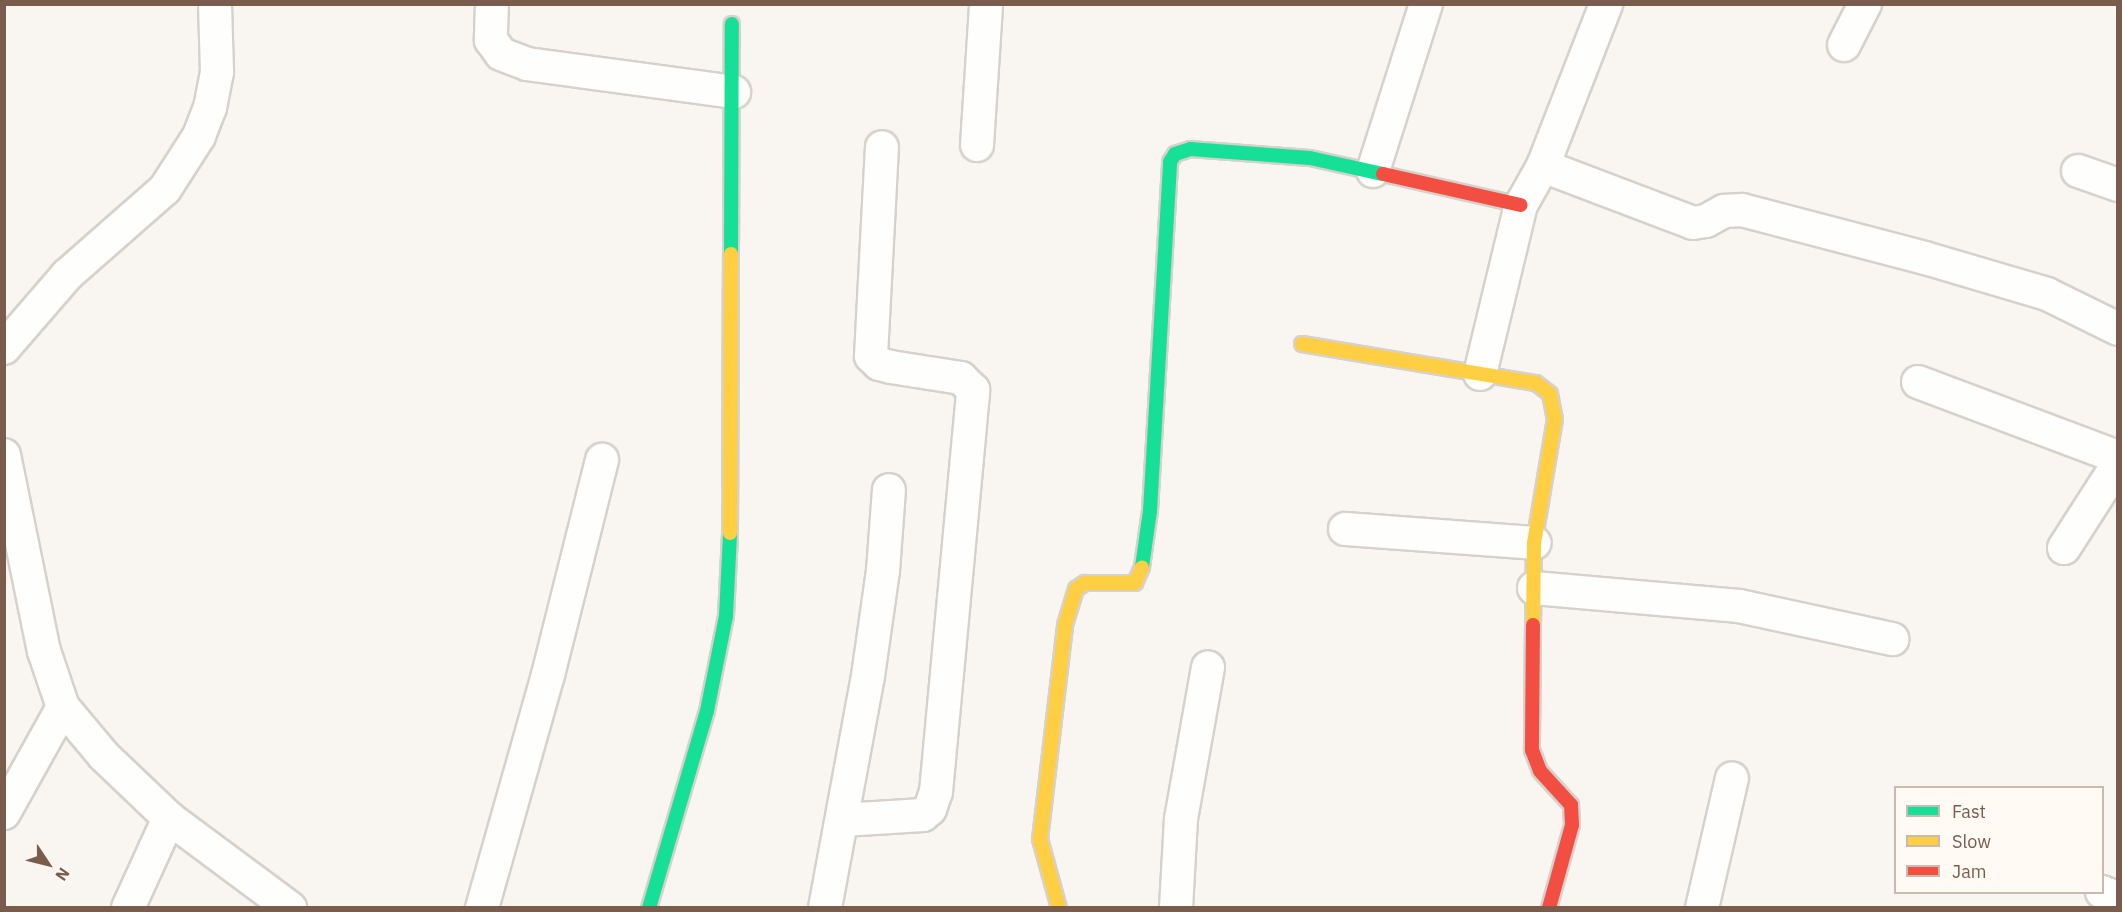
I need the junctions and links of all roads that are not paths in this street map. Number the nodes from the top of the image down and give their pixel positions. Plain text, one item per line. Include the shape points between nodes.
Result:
1 (215, 4) edge
2 (492, 4) edge
3 (986, 4) edge
4 (1426, 4) edge
5 (1606, 4) edge
6 (1865, 4) edge
7 (732, 24) dead end
8 (1844, 45) dead end
9 (734, 92) junction
10 (976, 145) dead end
11 (882, 147) dead end
12 (1543, 166) junction
13 (1373, 171) junction
14 (2078, 171) dead end
15 (2118, 185) edge
16 (1521, 205) junction
17 (2118, 329) edge
18 (1302, 344) dead end
19 (4, 348) edge
20 (1480, 374) junction
21 (1918, 382) dead end
22 (4, 455) edge
23 (2118, 457) edge
24 (602, 460) dead end
25 (2118, 464) edge
26 (889, 490) dead end
27 (1345, 529) dead end
28 (1534, 543) junction
29 (2064, 548) dead end
30 (1534, 588) junction
31 (1892, 639) dead end
32 (1208, 667) dead end
33 (63, 707) junction
34 (1732, 778) dead end
35 (4, 813) edge
36 (169, 818) junction
37 (843, 820) junction
38 (128, 908) edge
39 (290, 908) edge
40 (482, 908) edge
41 (649, 908) edge
42 (825, 908) edge
43 (1059, 908) edge
44 (1176, 908) edge
45 (1549, 908) edge
46 (1702, 908) edge

1 - 19 street via 217,72 210,108 199,136 165,189 67,275
2 - 9 street via 491,40 501,54 527,64
3 - 10 street
4 - 13 street
5 - 12 street
6 - 8 street
7 - 9 street
9 - 41 street via 730,559 726,616 710,701 656,873
11 - 37 street via 868,347 871,356 891,367 961,378 973,390 936,792 930,809 923,815
12 - 16 street
12 - 17 street via 1693,223 1724,211 1742,210 1925,258 2047,294
13 - 16 street
13 - 43 street via 1310,158 1205,149 1181,150 1170,162 1143,565 1135,583 1085,583 1076,589 1065,625 1040,839
14 - 15 street
16 - 20 street
18 - 20 street
20 - 28 street via 1536,383 1550,394 1554,407
21 - 23 street
22 - 33 street via 44,651
24 - 40 street via 548,675
25 - 29 street
26 - 37 street via 883,572
27 - 28 street
28 - 30 street
30 - 31 street via 1739,606
30 - 45 street via 1532,750 1540,771 1571,805 1572,825
32 - 44 street via 1181,819
33 - 35 street
33 - 36 street via 104,756
34 - 46 street
36 - 38 street
36 - 39 street
37 - 42 street

